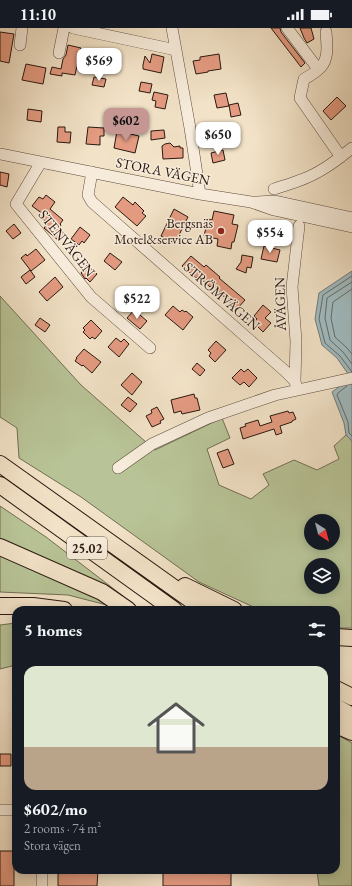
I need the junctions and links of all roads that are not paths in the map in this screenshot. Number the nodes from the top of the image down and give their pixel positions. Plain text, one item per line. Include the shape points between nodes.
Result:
1 (22, 28) edge
2 (64, 28) edge
3 (73, 28) edge
4 (172, 28) edge
5 (287, 28) edge
6 (326, 32) dead end
7 (20, 45) dead end
8 (176, 50) junction
9 (59, 53) dead end
10 (318, 69) junction
11 (348, 153) edge
12 (0, 154) edge
13 (41, 162) junction
14 (92, 172) junction
15 (274, 188) dead end
16 (200, 194) junction
17 (251, 202) junction
18 (352, 218) edge
19 (299, 226) dead end
20 (352, 228) edge
21 (150, 348) dead end
22 (351, 378) edge
23 (296, 386) junction
24 (0, 464) edge
25 (118, 468) dead end
26 (0, 485) edge
27 (0, 547) edge
28 (128, 556) junction
29 (0, 606) edge
30 (12, 606) edge
31 (12, 606) edge
32 (33, 606) edge
33 (122, 606) edge
34 (168, 606) edge
35 (199, 606) edge
36 (226, 606) edge
37 (340, 637) edge
38 (352, 638) edge
39 (340, 691) edge
40 (352, 697) edge
41 (340, 710) edge
42 (352, 716) edge
43 (340, 727) edge
44 (352, 732) edge
45 (0, 810) edge
46 (12, 810) edge
47 (42, 874) edge
48 (42, 886) edge

1 - 7 street
2 - 9 street
3 - 8 street
4 - 8 street
5 - 10 street
6 - 10 street via 327,53 325,61
8 - 16 street
10 - 11 street via 304,79 300,98
11 - 15 street via 310,177
12 - 13 street, STORA VÄGEN
13 - 14 street, STORA VÄGEN
13 - 21 street, STENVÄGEN via 16,204 91,297
14 - 16 street, STORA VÄGEN
14 - 23 street, STRÖMVÄGEN via 88,195 92,202 279,366
16 - 17 street, STORA VÄGEN
17 - 18 street, STORA VÄGEN via 275,201
17 - 20 street, STORA VÄGEN via 274,210
19 - 23 street, ÅVÄGEN via 292,287
22 - 23 street
23 - 25 street via 208,418 152,444
24 - 28 highway, 25.02
26 - 34 highway, 25.02
27 - 33 highway via 102,592
28 - 35 highway, 25.02
28 - 36 highway
29 - 30 highway
31 - 32 highway
37 - 38 highway
39 - 40 highway
41 - 42 highway
43 - 44 highway
45 - 46 street
47 - 48 street

